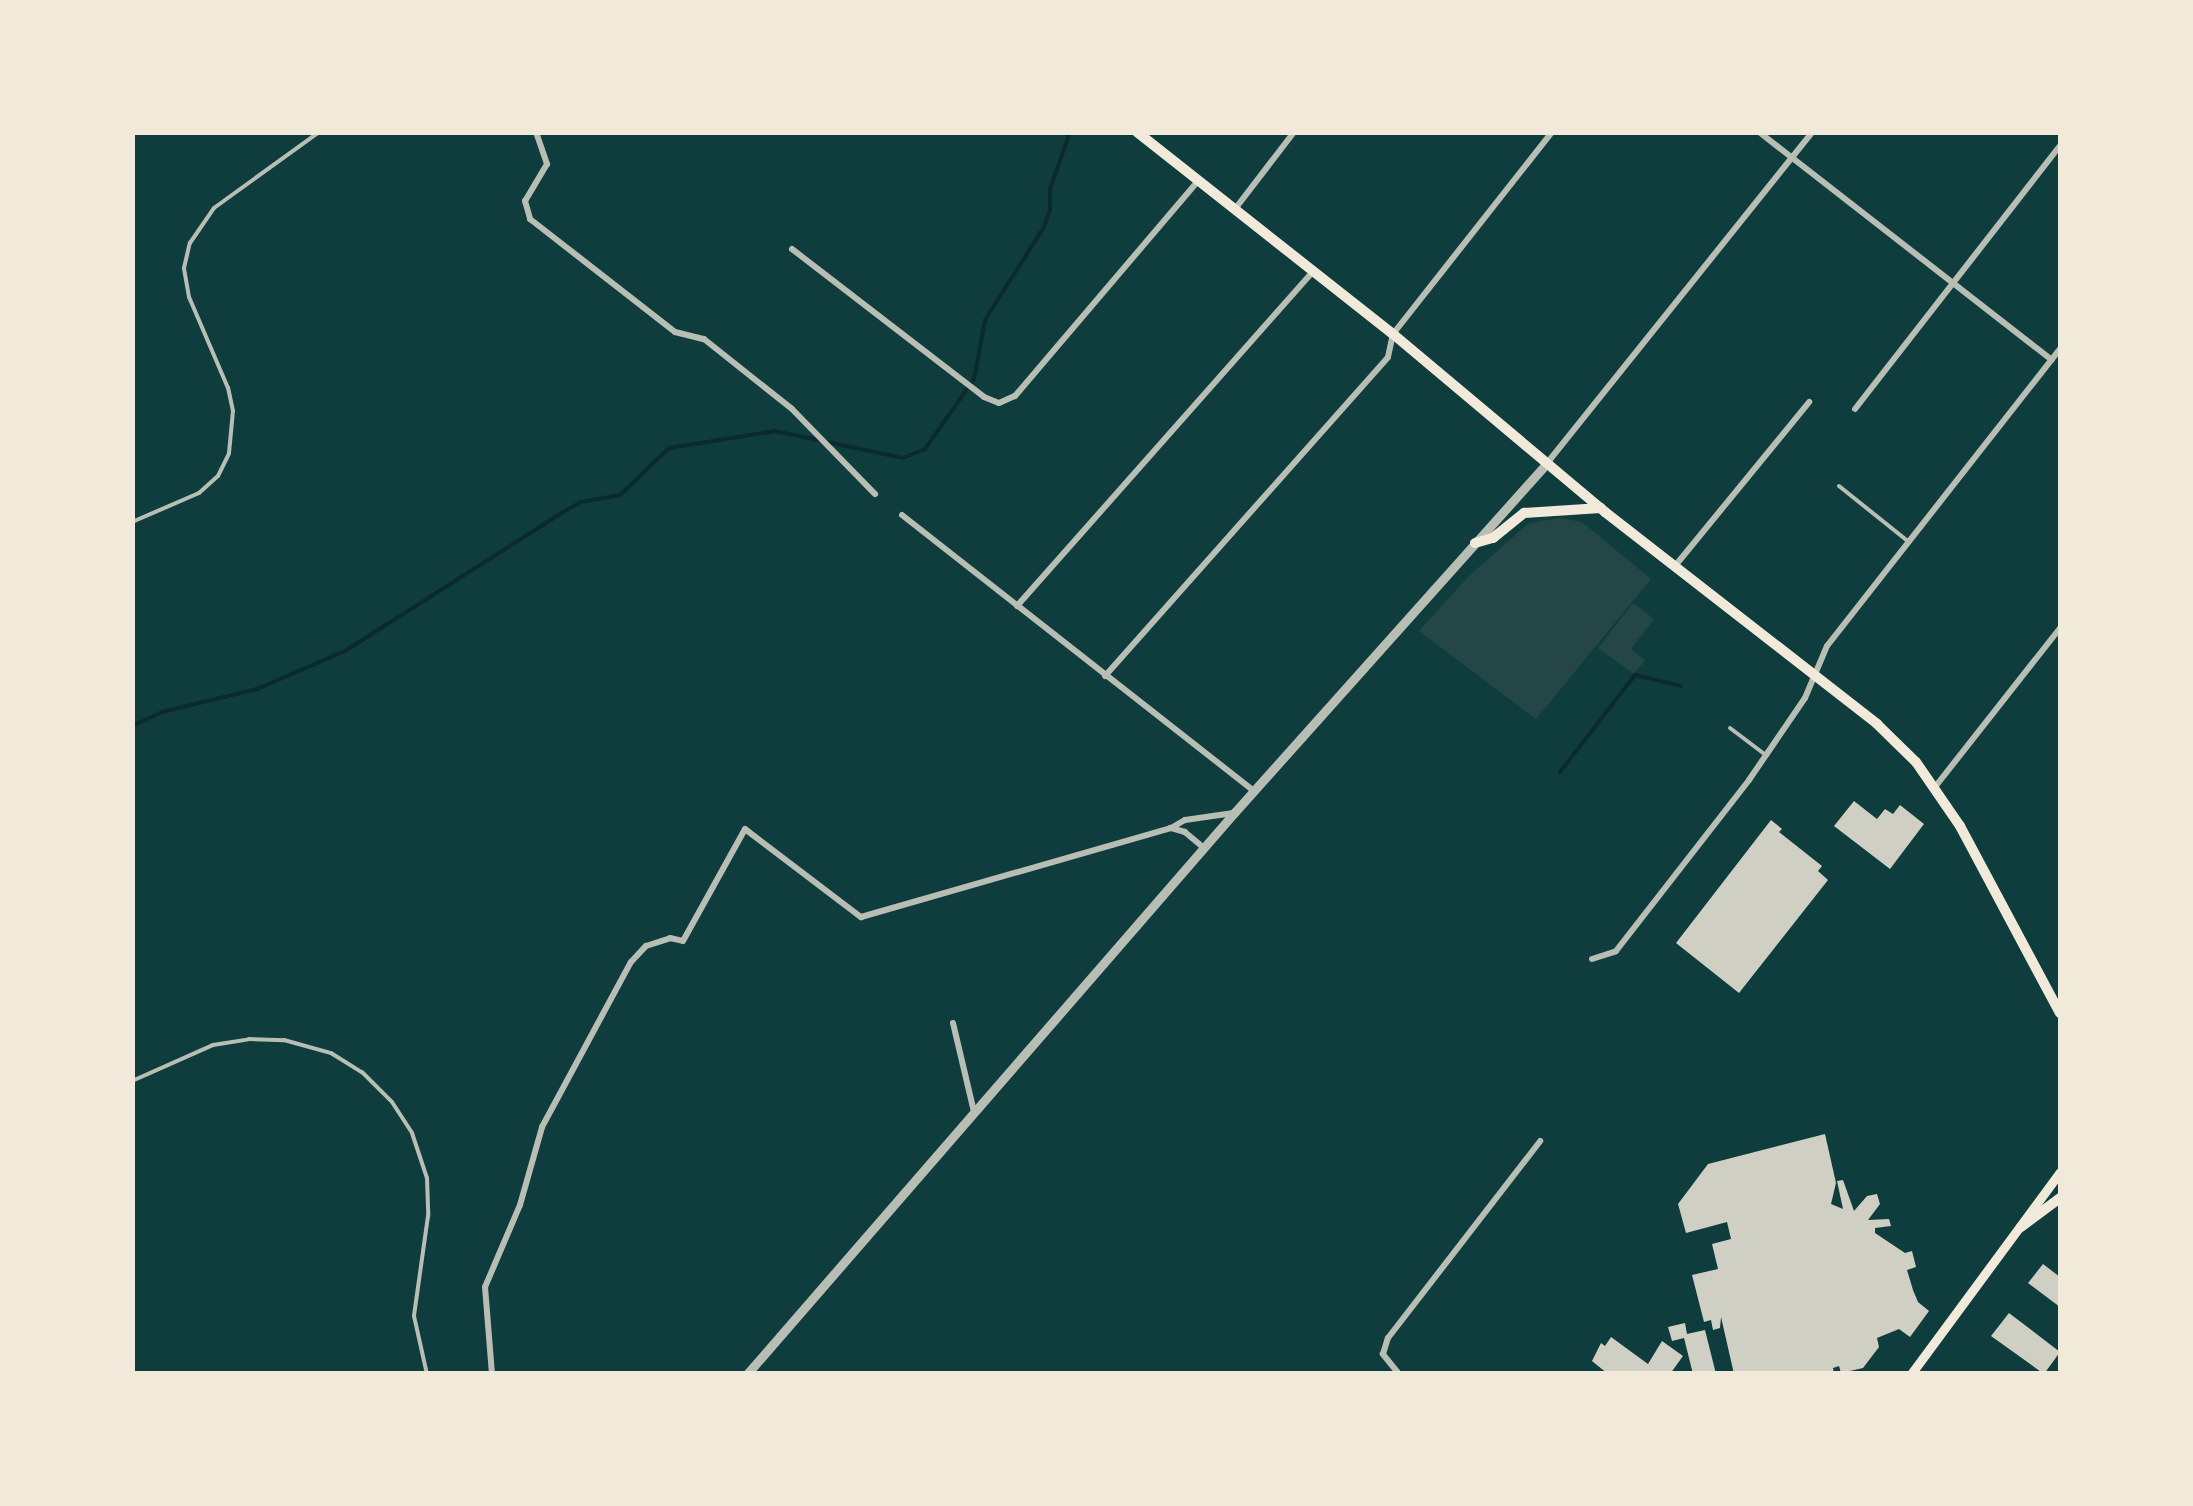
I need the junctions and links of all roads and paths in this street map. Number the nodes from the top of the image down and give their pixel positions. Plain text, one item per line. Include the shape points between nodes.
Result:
1 (319, 132) edge
2 (536, 132) edge
3 (1137, 132) edge
4 (1294, 132) edge
5 (1552, 132) edge
6 (1760, 132) edge
7 (1812, 132) edge
8 (2060, 146) edge
9 (1792, 158) junction
10 (1198, 180) junction
11 (1234, 209) junction
12 (792, 249) dead end
13 (1313, 271) junction
14 (1954, 283) junction
15 (1393, 334) junction
16 (2060, 349) edge
17 (2052, 360) junction
18 (1809, 402) dead end
19 (1855, 409) dead end
20 (1548, 462) junction
21 (1839, 486) dead end
22 (876, 494) dead end
23 (1601, 508) junction
24 (902, 515) dead end
25 (132, 522) edge
26 (1909, 542) junction
27 (1474, 544) junction
28 (1675, 566) junction
29 (1017, 606) junction
30 (2060, 628) edge
31 (1813, 673) junction
32 (1105, 676) junction
33 (1730, 728) dead end
34 (1767, 756) junction
35 (1936, 787) junction
36 (1254, 791) junction
37 (1234, 813) junction
38 (1171, 828) junction
39 (1204, 848) junction
40 (1592, 958) dead end
41 (2060, 1014) edge
42 (953, 1024) dead end
43 (132, 1081) edge
44 (974, 1112) junction
45 (1540, 1141) dead end
46 (2060, 1172) edge
47 (2060, 1198) edge
48 (2020, 1227) junction
49 (427, 1374) edge
50 (492, 1374) edge
51 (748, 1374) edge
52 (1398, 1374) edge
53 (1911, 1374) edge

1 - 25 lane via 214,208 190,243 184,268 189,297 228,388 233,432 218,476 199,494
2 - 22 street via 547,164 525,201 530,219 674,332 704,339 792,408
3 - 10 main road
4 - 11 street
5 - 15 street
6 - 9 street
7 - 9 street
8 - 14 street
9 - 14 street
9 - 20 street
10 - 11 main road
10 - 12 street via 1015,396 1000,403
11 - 13 main road
13 - 15 main road
13 - 29 street
14 - 17 street
14 - 19 street
15 - 20 main road
15 - 32 street via 1381,365
16 - 17 street
17 - 26 street
18 - 28 street
20 - 23 main road
20 - 27 street
21 - 26 lane
23 - 27 main road via 1524,512 1494,538
23 - 28 main road
24 - 29 street
26 - 31 street
27 - 36 street
28 - 31 main road
29 - 32 street
30 - 35 street
31 - 34 street
31 - 35 main road via 1877,724
32 - 36 street
33 - 34 lane
34 - 40 street via 1616,951
35 - 41 main road
36 - 37 street
37 - 38 street
37 - 39 street
38 - 39 street
38 - 50 street via 861,917 744,829 683,942 670,938 646,946 630,962 539,1139 485,1287
39 - 44 street
42 - 44 street
43 - 49 lane via 213,1045 249,1039 331,1053 362,1072 412,1133 427,1178 414,1316
44 - 51 street
45 - 52 street via 1388,1338 1383,1354
46 - 48 main road
47 - 48 main road
48 - 53 main road

